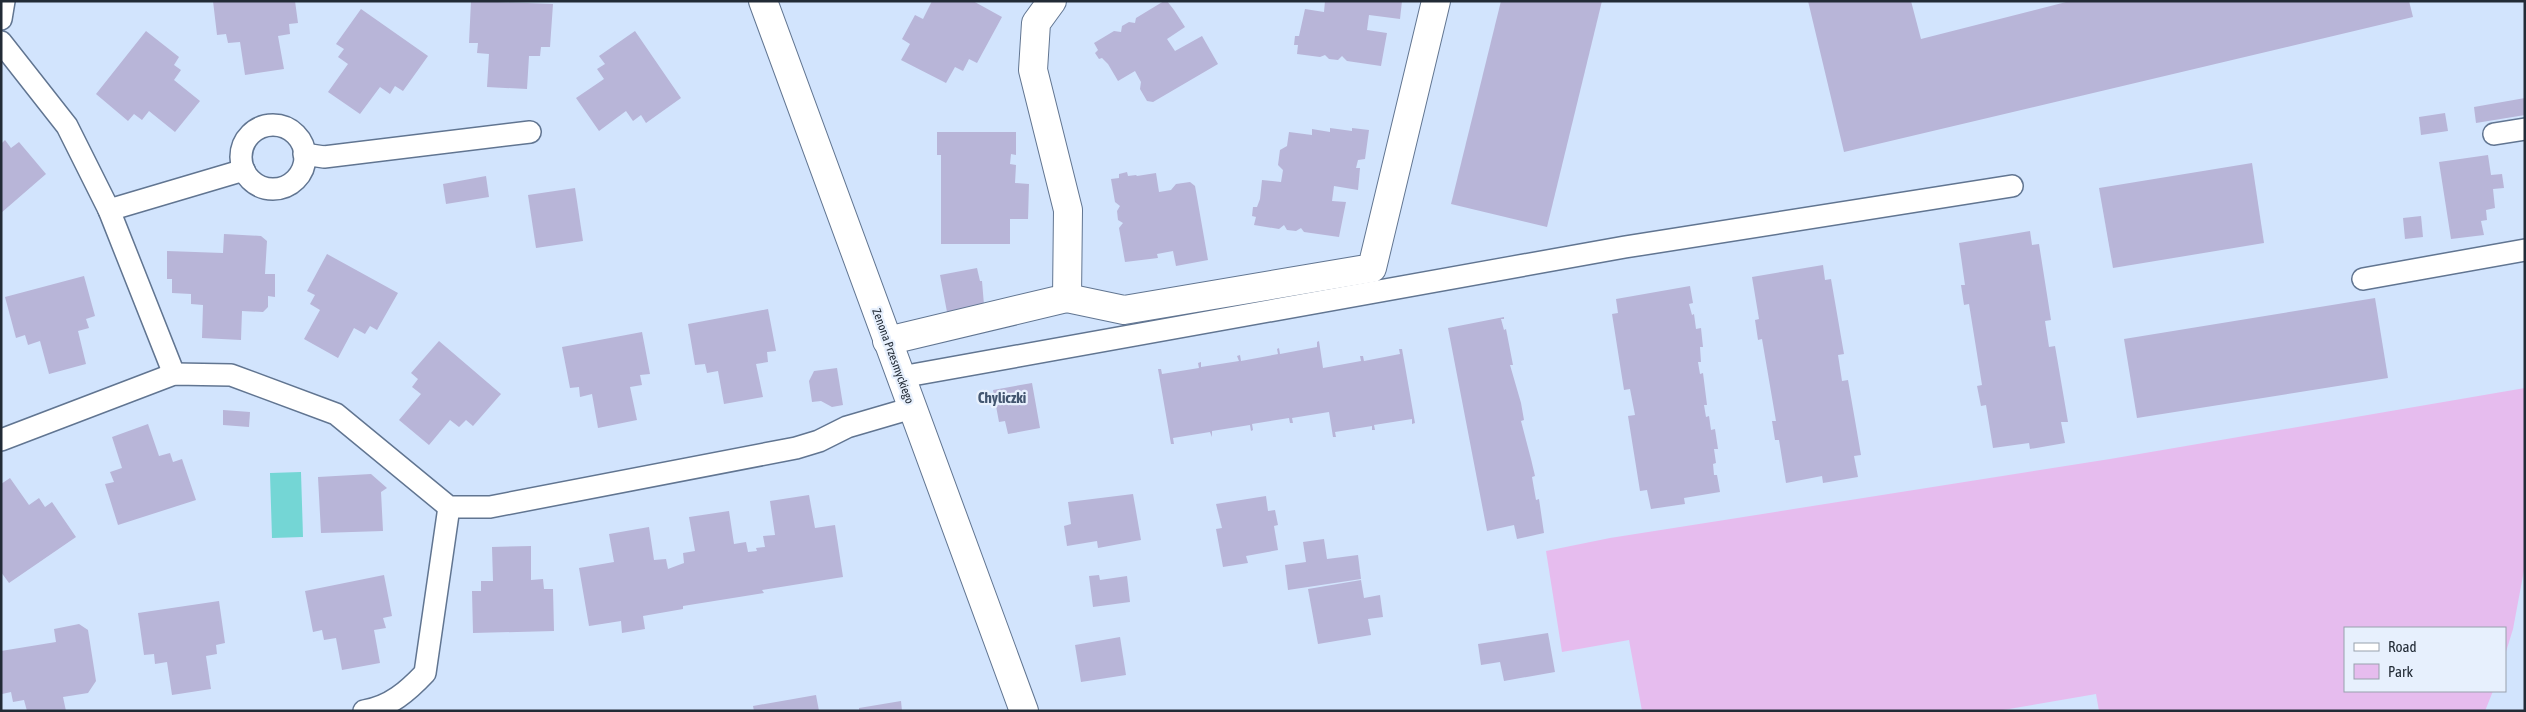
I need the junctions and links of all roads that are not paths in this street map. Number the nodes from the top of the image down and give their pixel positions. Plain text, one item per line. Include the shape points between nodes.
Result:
1 (4, 1) edge
2 (764, 1) edge
3 (1052, 1) edge
4 (1436, 1) edge
5 (1, 20) edge
6 (1, 42) edge
7 (2525, 129) edge
8 (530, 132) dead end
9 (2494, 134) dead end
10 (304, 154) junction
11 (244, 170) junction
12 (2012, 186) dead end
13 (109, 210) junction
14 (2525, 250) edge
15 (2363, 278) dead end
16 (1067, 298) junction
17 (887, 341) junction
18 (174, 374) junction
19 (901, 377) junction
20 (912, 408) junction
21 (1, 440) edge
22 (449, 507) junction
23 (364, 711) edge
24 (1024, 711) edge

1 - 5 lane
2 - 17 street, Zenona Przesmyckiego
3 - 16 street via 1036,23 1033,70 1068,210
4 - 16 street via 1372,268 1124,310
6 - 13 lane via 67,126
7 - 9 lane
8 - 10 lane via 324,157
10 - 11 lane via 304,164 295,180 278,188 260,186
10 - 11 lane via 297,136 289,129 268,125 249,135 243,144 240,155
11 - 13 lane
12 - 19 lane via 1615,249
13 - 18 lane
14 - 15 lane
16 - 17 street
17 - 19 street, Zenona Przesmyckiego
18 - 21 lane
18 - 22 lane via 231,375 336,414
19 - 20 street, Zenona Przesmyckiego
20 - 22 lane via 847,427 796,448 490,507
20 - 24 street, Zenona Przesmyckiego
22 - 23 lane via 424,673 406,693 376,709

